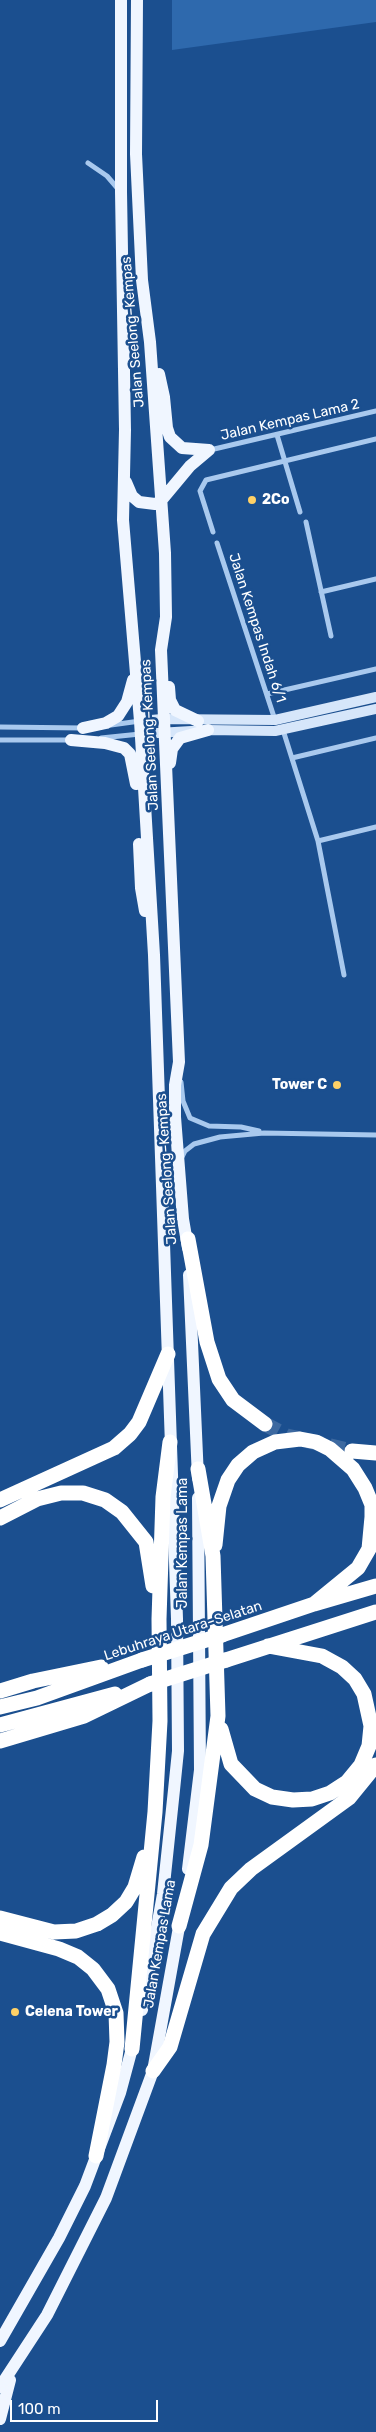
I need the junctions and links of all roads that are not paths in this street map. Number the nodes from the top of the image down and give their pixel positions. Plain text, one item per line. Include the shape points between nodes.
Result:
1 (121, 0) edge
2 (137, 0) edge
3 (88, 163) dead end
4 (121, 192) junction
5 (150, 342) junction
6 (376, 411) edge
7 (277, 435) junction
8 (376, 438) edge
9 (209, 450) junction
10 (285, 461) junction
11 (124, 476) junction
12 (160, 502) junction
13 (300, 512) dead end
14 (306, 522) dead end
15 (213, 532) dead end
16 (217, 543) dead end
17 (376, 579) edge
18 (321, 592) junction
19 (166, 617) junction
20 (331, 636) dead end
21 (135, 660) junction
22 (376, 669) edge
23 (267, 694) junction
24 (376, 697) edge
25 (376, 710) edge
26 (162, 719) junction
27 (275, 720) junction
28 (198, 721) junction
29 (0, 728) edge
30 (83, 728) junction
31 (140, 728) junction
32 (208, 730) junction
33 (283, 730) junction
34 (163, 732) junction
35 (376, 738) edge
36 (0, 740) edge
37 (71, 740) junction
38 (292, 758) junction
39 (376, 827) edge
40 (170, 832) junction
41 (318, 841) junction
42 (154, 955) junction
43 (344, 975) dead end
44 (179, 1062) junction
45 (264, 1132) junction
46 (376, 1135) edge
47 (180, 1175) junction
48 (188, 1239) junction
49 (168, 1354) junction
50 (265, 1424) tunnel mouth
51 (170, 1442) junction
52 (352, 1451) tunnel mouth
53 (376, 1454) edge
54 (198, 1469) junction
55 (0, 1500) edge
56 (0, 1518) edge
57 (213, 1556) junction
58 (376, 1586) edge
59 (314, 1604) junction
60 (376, 1612) edge
61 (158, 1619) junction
62 (268, 1646) junction
63 (142, 1660) junction
64 (150, 1684) junction
65 (0, 1691) edge
66 (0, 1708) edge
67 (218, 1716) junction
68 (0, 1725) edge
69 (0, 1741) edge
70 (159, 1754) junction
71 (376, 1765) edge
72 (0, 1918) edge
73 (179, 1926) junction
74 (0, 1933) edge
75 (132, 2049) junction
76 (153, 2071) junction
77 (96, 2156) junction
78 (0, 2341) edge
79 (16, 2364) junction
80 (0, 2387) edge
81 (0, 2418) edge

1 - 4 main road, Jalan Seelong–Kempas
2 - 5 main road, Jalan Seelong–Kempas via 136,164 142,280
3 - 4 street via 108,176
4 - 11 main road, Jalan Seelong–Kempas
5 - 9 main road via 170,438 182,448
5 - 12 main road, Jalan Seelong–Kempas
6 - 7 street, Jalan Kempas Lama 2
7 - 9 street, Jalan Kempas Lama 2
7 - 10 street
8 - 10 street
9 - 12 main road via 190,466
10 - 13 street
10 - 15 street via 206,480 200,491
11 - 12 main road via 128,488 139,502
11 - 21 main road, Jalan Seelong–Kempas via 123,520
12 - 19 main road, Jalan Seelong–Kempas
14 - 18 street
16 - 23 street, Jalan Kempas Indah 6/1
17 - 18 street
18 - 20 street
19 - 26 main road, Jalan Seelong–Kempas via 161,650
19 - 28 main road via 170,700 180,714
21 - 30 main road via 131,692 121,712 106,723
21 - 31 main road, Jalan Seelong–Kempas
22 - 23 street
23 - 27 street, Jalan Kempas Indah 6/1
24 - 27 street
25 - 33 street
26 - 28 street
26 - 31 street
26 - 34 main road, Jalan Seelong–Kempas
27 - 28 street
29 - 30 street
30 - 31 street
31 - 34 street
31 - 37 street
31 - 42 main road, Jalan Seelong–Kempas
32 - 33 street
32 - 34 street
32 - 40 main road via 180,738 172,749
33 - 38 street
34 - 40 main road, Jalan Seelong–Kempas
35 - 38 street
36 - 37 street
37 - 42 main road via 115,745 130,754 138,804 141,888
38 - 41 street
39 - 41 street
40 - 44 main road, Jalan Seelong–Kempas
41 - 43 street
42 - 49 main road, Jalan Seelong–Kempas
44 - 45 street via 183,1101 190,1118 209,1126
44 - 47 main road, Jalan Seelong–Kempas via 175,1117
45 - 46 street
45 - 47 street via 214,1138 194,1144 183,1155
47 - 48 main road, Jalan Seelong–Kempas
48 - 50 highway via 208,1342 219,1379 233,1400
48 - 54 main road, Jalan Seelong–Kempas
49 - 51 main road, Jalan Seelong–Kempas
49 - 55 highway via 139,1422 114,1448
51 - 61 highway
51 - 75 main road, Jalan Kempas Lama via 178,1751 163,1894
52 - 53 highway
54 - 57 highway
54 - 73 main road, Jalan Kempas Lama via 200,1770
56 - 61 highway via 37,1499 61,1493 83,1493 105,1500 122,1512 146,1542
57 - 59 highway via 219,1506 228,1480 238,1465 253,1452 275,1442 300,1439 316,1442 341,1457 353,1469 372,1505 372,1517 369,1549 358,1568
57 - 67 highway
58 - 59 highway, Lebuhraya Utara–Selatan
59 - 63 highway, Lebuhraya Utara–Selatan, bridge
60 - 62 highway
61 - 70 highway
62 - 64 highway, bridge
62 - 67 highway via 322,1656 342,1667 354,1680 364,1694 371,1726 369,1746 361,1766 330,1794 293,1800 272,1796 255,1789 231,1764
63 - 65 highway via 72,1672
63 - 66 highway, Lebuhraya Utara–Selatan
64 - 68 highway
64 - 69 highway via 84,1716
67 - 73 highway via 201,1845
70 - 72 highway via 147,1848 136,1887 126,1902 97,1924 76,1931 54,1932
70 - 75 highway
71 - 76 highway via 349,1798 251,1869 231,1888 203,1934 170,2048
73 - 76 main road, Jalan Kempas Lama
74 - 77 highway via 78,1957 93,1968 108,1989 116,2013 117,2042
75 - 77 main road, Jalan Kempas Lama via 120,2093
76 - 79 main road, Jalan Kempas Lama via 106,2198 47,2315
77 - 78 main road, Jalan Kempas Lama via 59,2238
79 - 80 main road, Jalan Kempas Lama
79 - 81 main road

